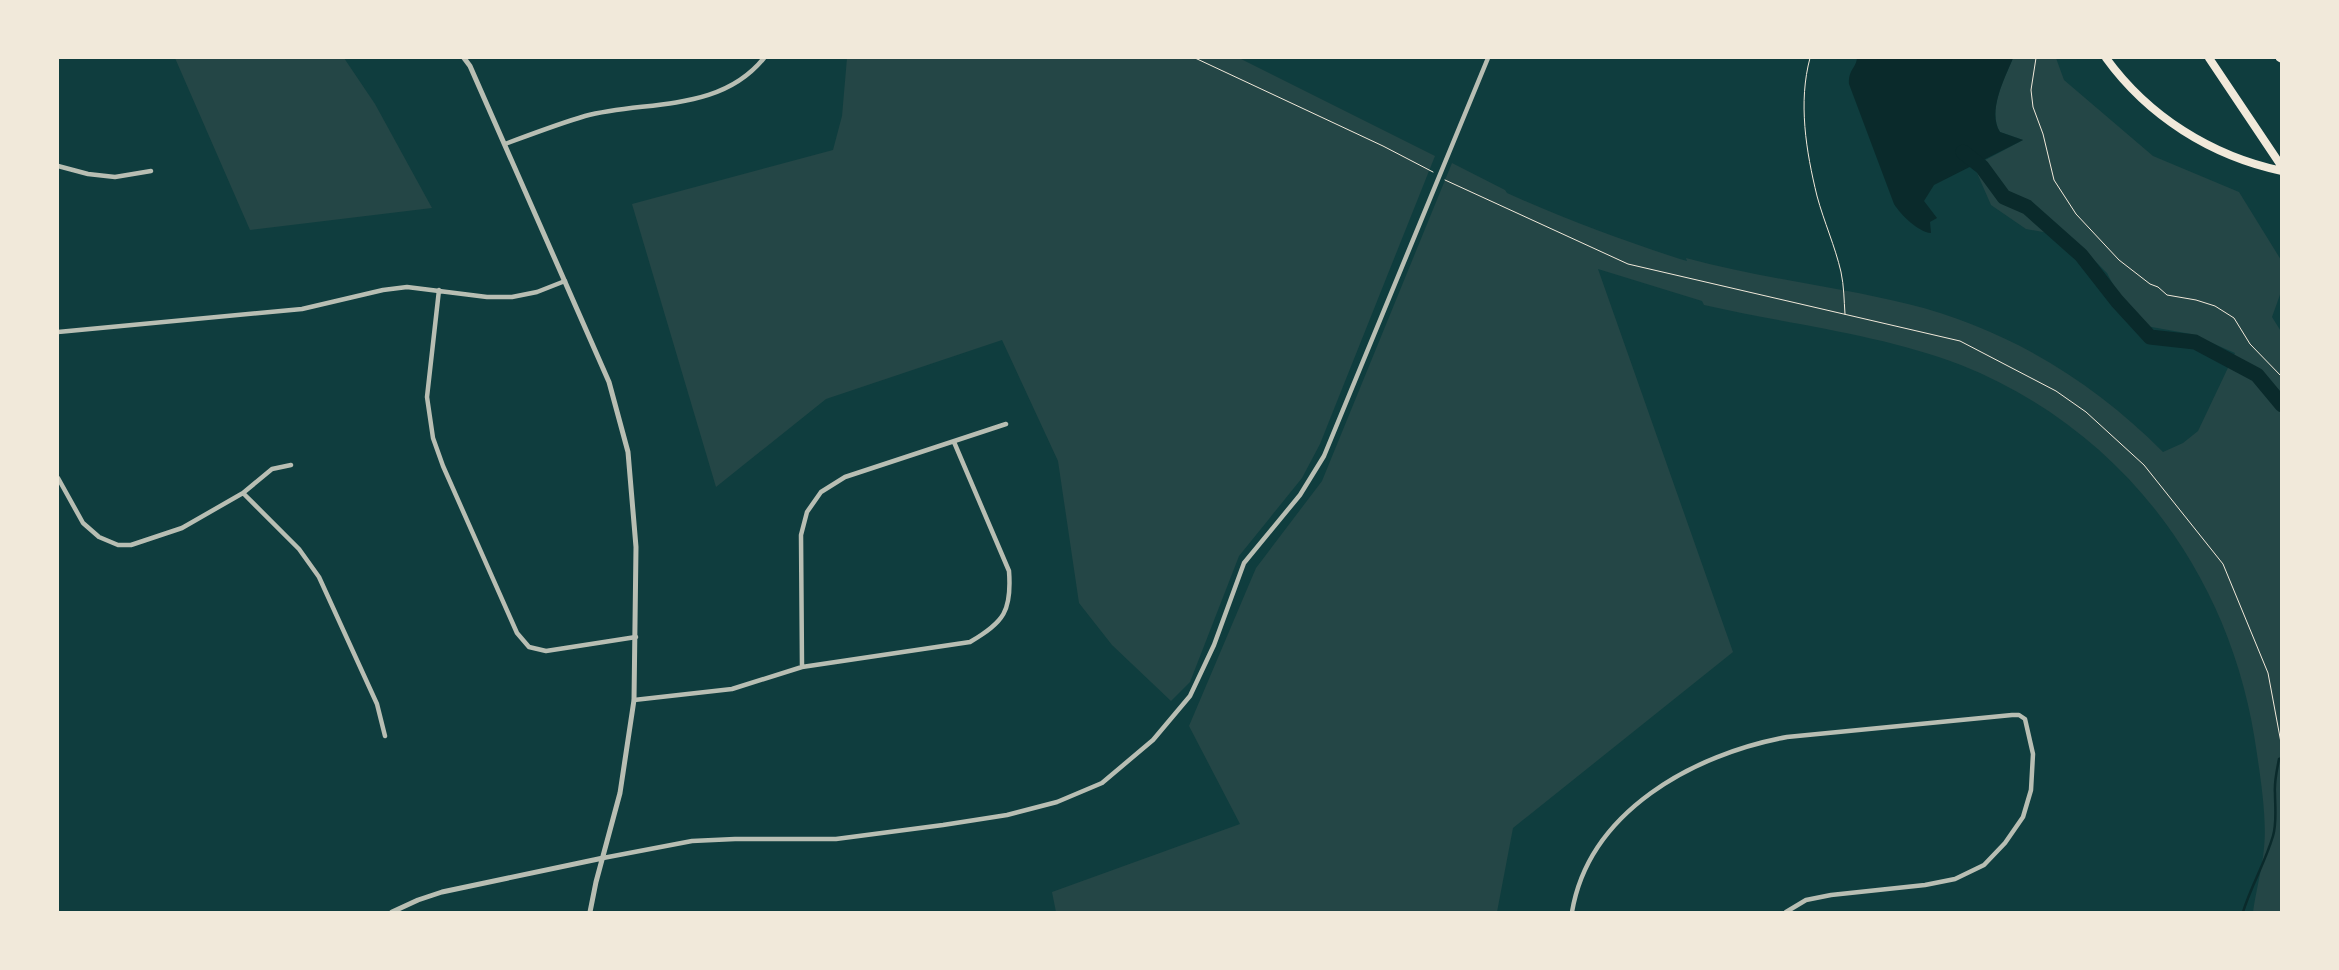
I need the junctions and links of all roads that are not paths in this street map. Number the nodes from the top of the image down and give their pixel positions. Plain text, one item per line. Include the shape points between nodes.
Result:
1 (464, 58) edge
2 (764, 58) edge
3 (1488, 58) edge
4 (2106, 58) edge
5 (2209, 58) edge
6 (2213, 58) edge
7 (2226, 82) junction
8 (505, 144) junction
9 (58, 166) edge
10 (2282, 167) edge
11 (151, 170) dead end
12 (2282, 172) edge
13 (565, 281) junction
14 (439, 290) junction
15 (58, 332) edge
16 (1006, 424) dead end
17 (954, 442) junction
18 (291, 465) dead end
19 (58, 478) edge
20 (243, 493) junction
21 (636, 637) junction
22 (802, 667) junction
23 (634, 700) junction
24 (385, 736) dead end
25 (603, 858) junction
26 (392, 912) edge
27 (590, 912) edge
28 (1572, 912) edge
29 (1786, 912) edge

1 - 8 street
2 - 8 street via 752,74 713,93 679,102 586,116
3 - 25 street via 1324,456 1300,495 1244,563 1203,673 1190,696 1146,746 1102,783 1056,802 1007,815 844,839 692,841
4 - 12 highway via 2138,95 2171,123 2204,143
5 - 7 highway
6 - 7 highway
7 - 10 highway
8 - 13 street
9 - 11 street via 115,178
13 - 14 street via 512,297
13 - 21 street via 609,382 628,452 636,547
14 - 15 street via 407,287 302,310
14 - 21 street via 427,396 434,438 443,466 517,633 530,647 546,651
16 - 17 street
17 - 22 street via 845,477 821,492 807,512 801,535
17 - 22 street via 1009,571 1011,594 1004,615 992,630 970,642
18 - 20 street via 272,469
19 - 20 street via 83,523 99,537 118,545 131,545 182,528
20 - 24 street via 299,548 319,577 377,704
21 - 23 street
22 - 23 street via 732,689
23 - 25 street via 622,785
25 - 26 street via 442,892
25 - 27 street
28 - 29 street via 1575,892 1586,866 1600,842 1618,823 1666,782 1726,752 1787,737 2012,715 2025,719 2033,754 2026,808 2005,843 1984,865 1948,881 1831,894 1806,900

